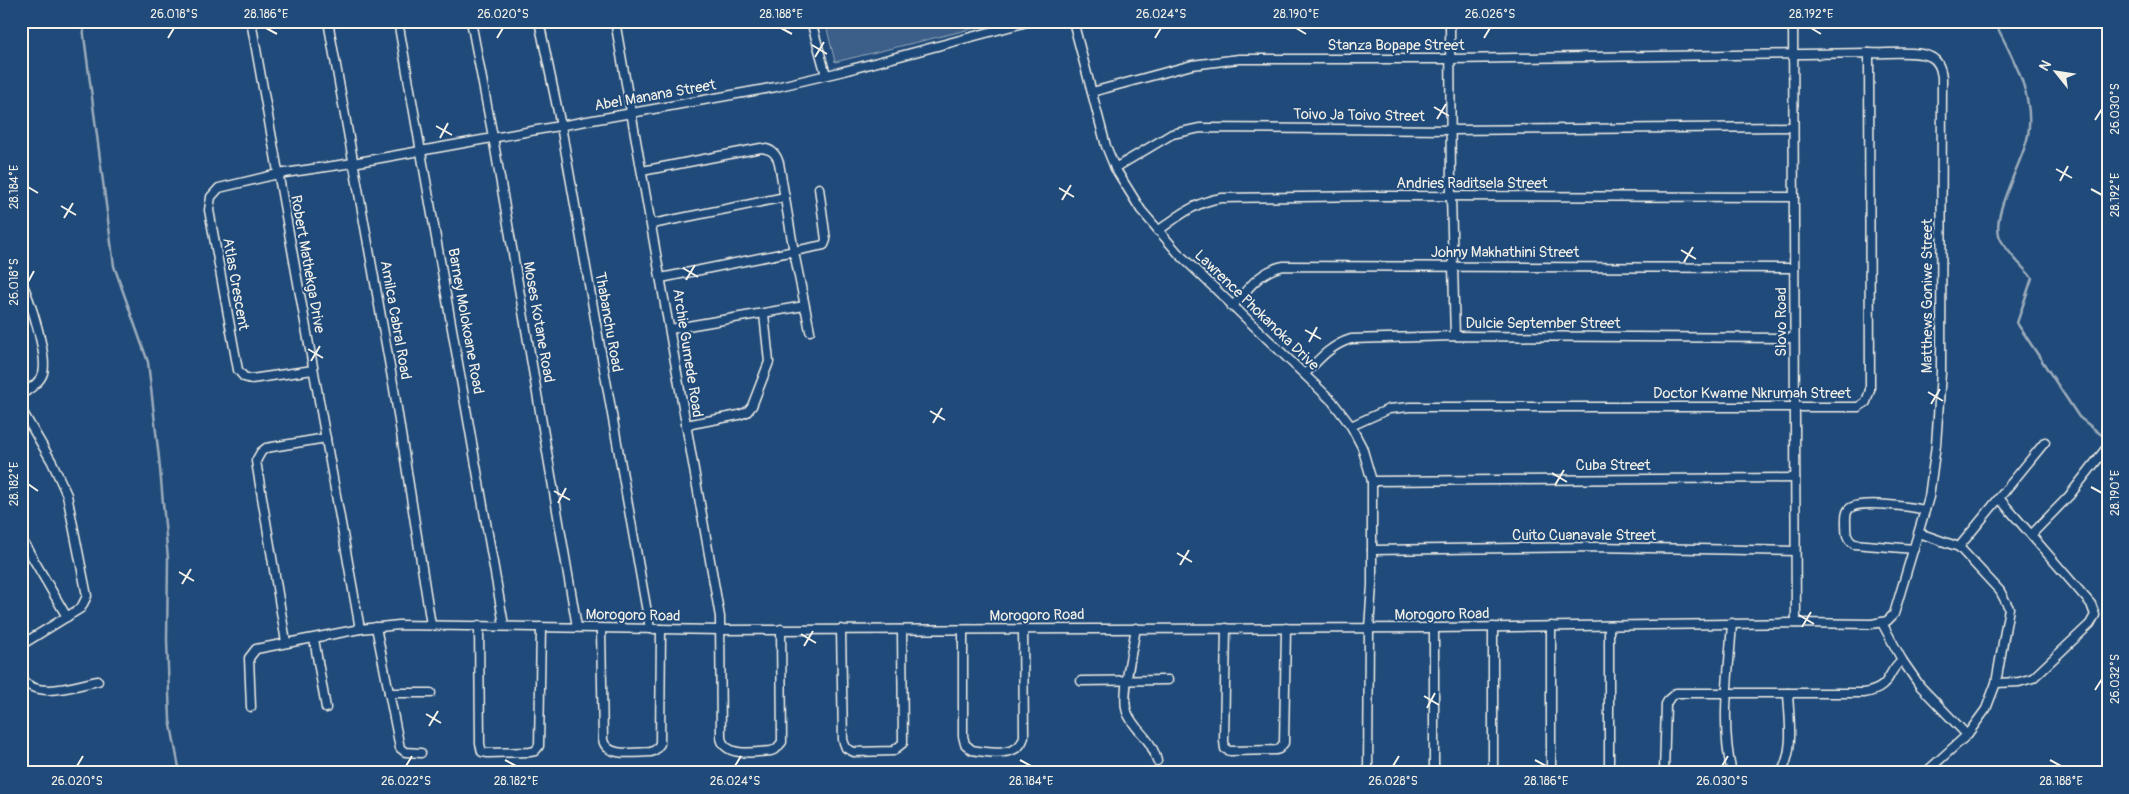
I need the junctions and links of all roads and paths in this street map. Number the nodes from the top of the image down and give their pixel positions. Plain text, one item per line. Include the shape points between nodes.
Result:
1 (251, 21) edge
2 (328, 21) edge
3 (398, 21) edge
4 (471, 21) edge
5 (539, 21) edge
6 (615, 21) edge
7 (811, 21) edge
8 (1032, 21) edge
9 (1074, 21) edge
10 (1450, 21) edge
11 (1794, 21) edge
12 (1869, 54) junction
13 (1793, 56) junction
14 (1933, 57) joint
15 (1451, 59) junction
16 (826, 75) junction
17 (1092, 92) junction
18 (631, 112) junction
19 (560, 126) junction
20 (1793, 127) junction
21 (1452, 130) junction
22 (493, 137) junction
23 (422, 150) junction
24 (353, 163) junction
25 (1115, 168) junction
26 (642, 171) junction
27 (278, 174) junction
28 (819, 188) dead end
29 (785, 197) junction
30 (1451, 197) junction
31 (1794, 197) junction
32 (652, 224) junction
33 (1158, 231) junction
34 (794, 252) junction
35 (1452, 265) junction
36 (1794, 268) junction
37 (661, 278) junction
38 (21, 281) edge
39 (804, 306) junction
40 (1232, 306) junction
41 (764, 314) junction
42 (670, 329) junction
43 (810, 331) dead end
44 (1455, 336) junction
45 (1794, 338) junction
46 (313, 370) junction
47 (1305, 374) junction
48 (21, 395) edge
49 (1795, 406) junction
50 (21, 409) edge
51 (686, 425) junction
52 (1351, 426) junction
53 (326, 438) junction
54 (2045, 442) dead end
55 (2108, 446) edge
56 (1795, 478) junction
57 (1372, 481) junction
58 (1999, 498) junction
59 (1925, 510) junction
60 (1919, 533) junction
61 (2032, 534) junction
62 (21, 538) edge
63 (1959, 547) junction
64 (1914, 549) junction
65 (1372, 550) junction
66 (1795, 551) junction
67 (67, 617) junction
68 (1732, 623) junction
69 (1796, 623) junction
70 (1882, 623) junction
71 (431, 625) junction
72 (479, 625) junction
73 (504, 626) junction
74 (1551, 626) junction
75 (1609, 626) junction
76 (376, 627) junction
77 (541, 627) junction
78 (1492, 627) junction
79 (577, 628) junction
80 (1136, 628) junction
81 (1226, 628) junction
82 (1286, 628) junction
83 (1369, 628) junction
84 (1434, 628) junction
85 (601, 629) junction
86 (650, 629) junction
87 (661, 629) junction
88 (781, 629) junction
89 (841, 629) junction
90 (360, 630) junction
91 (721, 630) junction
92 (902, 630) junction
93 (962, 630) junction
94 (1024, 630) junction
95 (314, 639) junction
96 (286, 642) junction
97 (21, 645) edge
98 (1902, 660) junction
99 (21, 679) edge
100 (1168, 680) dead end
101 (98, 681) dead end
102 (1081, 681) dead end
103 (1127, 681) junction
104 (1996, 683) junction
105 (431, 693) dead end
106 (1728, 693) junction
107 (1788, 693) junction
108 (390, 694) junction
109 (250, 707) dead end
110 (326, 708) dead end
111 (1967, 735) junction
112 (421, 753) dead end
113 (1157, 760) dead end
114 (1368, 773) edge
115 (1434, 773) edge
116 (1493, 773) edge
117 (1552, 773) edge
118 (1609, 773) edge
119 (1664, 773) edge
120 (1732, 773) edge
121 (1781, 773) edge
122 (1925, 773) edge

1 - 27 street, Robert Mathekga Drive
2 - 24 street, Amilca Cabral Road
3 - 23 street, Barney Molokoane Road
4 - 22 street, Moses Kotane Road
5 - 19 street, Thabanchu Road
6 - 18 street, Archie Gumede Road
7 - 16 street
8 - 16 street, Abel Manana Street
9 - 17 street, Lawrence Phokanoka Drive
10 - 15 street
11 - 13 street, Slovo Road
12 - 13 street, Stanza Bopape Street
12 - 14 street, Stanza Bopape Street
12 - 49 street, Doctor Kwame Nkrumah Street via 1869,397 1858,407
13 - 15 street, Stanza Bopape Street
13 - 20 street, Slovo Road
14 - 59 street, Matthews Goniwe Street via 1942,77 1941,373 1934,466
15 - 17 street, Stanza Bopape Street via 1223,60
15 - 21 street
16 - 18 street, Abel Manana Street
17 - 25 street, Lawrence Phokanoka Drive
18 - 19 street, Abel Manana Street
18 - 26 street, Archie Gumede Road
19 - 22 street, Abel Manana Street
19 - 86 street, Thabanchu Road
20 - 21 street, Toivo Ja Toivo Street
20 - 31 street, Slovo Road
21 - 25 street, Toivo Ja Toivo Street via 1200,128 1172,134
21 - 30 street
22 - 23 street, Abel Manana Street
22 - 79 street, Moses Kotane Road
23 - 24 street, Abel Manana Street
23 - 73 street, Barney Molokoane Road
24 - 27 street, Abel Manana Street
24 - 71 street, Amilca Cabral Road via 394,389
25 - 33 street, Lawrence Phokanoka Drive
26 - 29 street via 761,148 775,154
26 - 32 street, Archie Gumede Road
27 - 46 street, Robert Mathekga Drive
27 - 46 street, Atlas Crescent via 219,188 209,202 230,327 237,366 244,377 254,379
28 - 34 street via 826,243
29 - 32 street
29 - 34 street
30 - 31 street, Andries Raditsela Street
30 - 33 street, Andries Raditsela Street via 1217,199 1187,210
30 - 35 street
31 - 36 street, Slovo Road
32 - 37 street, Archie Gumede Road
33 - 40 street, Lawrence Phokanoka Drive
34 - 37 street
34 - 39 street
35 - 36 street, Johny Makhathini Street
35 - 40 street, Johny Makhathini Street via 1293,265 1275,268 1262,275
35 - 44 street
36 - 45 street, Slovo Road
37 - 42 street, Archie Gumede Road
38 - 48 street via 33,310 44,367 40,379
39 - 41 street
39 - 43 street
40 - 47 street, Lawrence Phokanoka Drive
41 - 42 street
41 - 51 street via 769,362 752,406 743,414
42 - 51 street, Archie Gumede Road
44 - 45 street, Dulcie September Street
44 - 47 street, Dulcie September Street via 1351,339 1329,349
45 - 49 street, Slovo Road
46 - 53 street, Robert Mathekga Drive
47 - 52 street, Lawrence Phokanoka Drive
49 - 52 street, Doctor Kwame Nkrumah Street via 1410,406 1389,409
49 - 56 street, Slovo Road
50 - 67 street via 59,475 70,506 87,596 84,604
51 - 91 street, Archie Gumede Road
52 - 57 street, Lawrence Phokanoka Drive via 1362,447
53 - 90 street, Robert Mathekga Drive
53 - 96 street via 266,448 256,461
54 - 58 street
55 - 61 street via 2069,496
56 - 57 street, Cuba Street
56 - 66 street, Slovo Road
57 - 65 street, Lawrence Phokanoka Drive
58 - 61 street
58 - 63 street
59 - 60 street, Matthews Goniwe Street
59 - 64 street via 1859,504 1849,508 1847,513 1847,538 1854,544
60 - 63 street
60 - 64 street, Matthews Goniwe Street
61 - 104 street via 2091,604 2095,618 2032,678
62 - 67 street
63 - 104 street via 2008,602
64 - 70 street, Matthews Goniwe Street via 1894,614
65 - 66 street, Cuito Cuanavale Street via 1597,548
65 - 83 street, Lawrence Phokanoka Drive
66 - 69 street, Slovo Road
67 - 97 street
68 - 69 street, Morogoro Road
68 - 75 street, Morogoro Road
68 - 106 street
69 - 70 street, Morogoro Road
70 - 98 street
71 - 72 street, Morogoro Road
71 - 76 street, Morogoro Road
72 - 73 street, Morogoro Road
72 - 77 street via 480,744 482,752 488,753 530,752 539,746
73 - 77 street, Morogoro Road
74 - 75 street, Morogoro Road
74 - 78 street, Morogoro Road
74 - 117 street
75 - 118 street
76 - 90 street, Morogoro Road
76 - 108 street
77 - 79 street, Morogoro Road
78 - 84 street, Morogoro Road
78 - 116 street
79 - 85 street, Morogoro Road
80 - 81 street, Morogoro Road
80 - 94 street, Morogoro Road
80 - 103 street
81 - 82 street, Morogoro Road
81 - 82 street via 1224,742 1230,751 1276,750 1284,743
82 - 83 street, Morogoro Road
83 - 84 street, Morogoro Road
83 - 114 street, Lawrence Phokanoka Drive
84 - 115 street
85 - 86 street, Morogoro Road
85 - 87 street via 604,746 612,752 651,752 660,744
86 - 87 street, Morogoro Road
87 - 91 street, Morogoro Road
88 - 89 street, Morogoro Road
88 - 91 street, Morogoro Road
88 - 91 street, Archie Gumede Road via 783,735 779,747 768,752 731,751 722,742
89 - 92 street, Morogoro Road
89 - 92 street via 844,743 850,751 870,752 893,751 903,740
90 - 95 street, Morogoro Road
92 - 93 street, Morogoro Road
93 - 94 street, Morogoro Road
93 - 94 street via 965,744 972,750 1008,751 1018,748 1024,736
95 - 96 street, Morogoro Road
95 - 110 street
96 - 109 street, Morogoro Road via 252,653 249,662
98 - 107 street via 1884,685 1872,692
98 - 111 street via 1932,700
99 - 101 street via 39,690
100 - 103 street
102 - 103 street
103 - 113 street via 1127,712 1150,742
104 - 111 street via 1986,709
105 - 108 street
106 - 107 street
106 - 119 street via 1681,692 1668,699
106 - 120 street via 1726,746
107 - 121 street via 1790,745
108 - 112 street via 400,748 405,752
111 - 122 street

